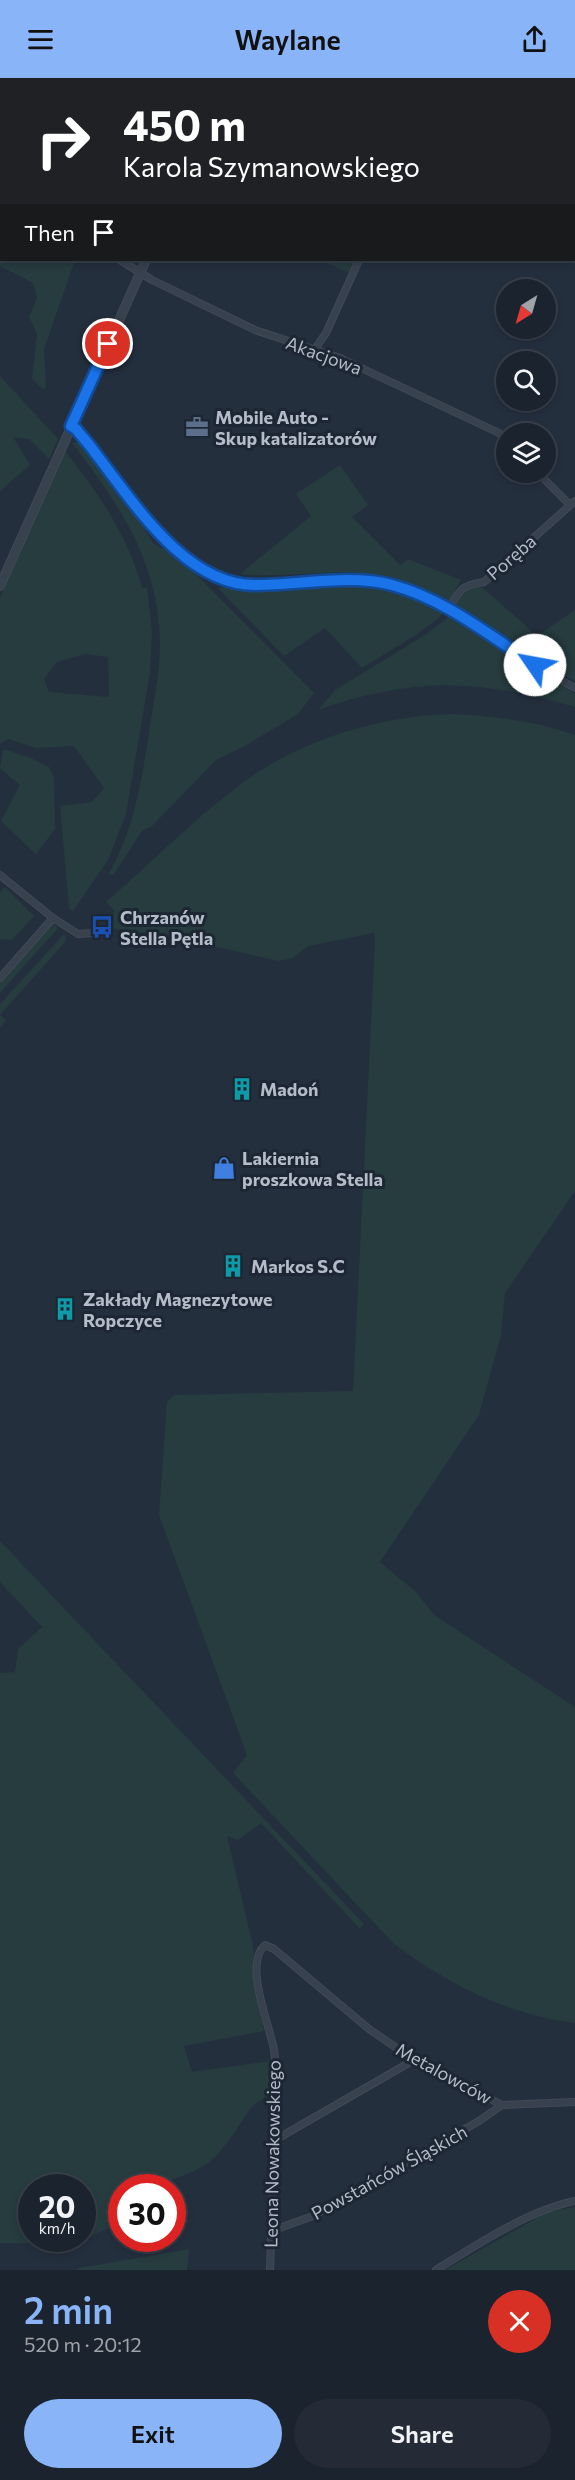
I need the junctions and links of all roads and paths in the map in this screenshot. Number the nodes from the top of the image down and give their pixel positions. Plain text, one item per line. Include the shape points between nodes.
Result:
1 (122, 261) edge
2 (146, 261) edge
3 (359, 261) edge
4 (141, 272) junction
5 (315, 349) junction
6 (71, 426) junction
7 (496, 432) edge
8 (550, 483) edge
9 (573, 503) edge
10 (0, 586) edge
11 (448, 609) junction
12 (575, 688) edge
13 (0, 874) edge
14 (53, 918) junction
15 (108, 932) dead end
16 (0, 978) edge
17 (274, 1949) joint
18 (414, 2060) junction
19 (575, 2103) edge
20 (502, 2104) junction
21 (275, 2140) junction
22 (575, 2201) edge
23 (271, 2231) junction
24 (270, 2270) edge
25 (436, 2270) edge

1 - 4 street, Akacjowa
2 - 4 street
3 - 5 street
4 - 5 street, Akacjowa via 255,330
4 - 6 street
5 - 7 street, Akacjowa
6 - 10 street
6 - 11 street via 150,524 209,573 252,585 363,580 391,584
8 - 9 street
9 - 11 street, Poręba via 484,582 462,588
11 - 12 street
13 - 14 street
14 - 15 street via 78,934
14 - 16 street
17 - 18 street, Metalowców via 369,2029
17 - 21 street, Leona Nowakowskiego via 265,1945 260,1949 256,1969 274,2053
18 - 20 street, Metalowców
18 - 21 street
19 - 20 street, Metalowców
20 - 23 street, Powstańców Śląskich via 313,2216
21 - 23 street, Leona Nowakowskiego
22 - 25 street via 553,2205 529,2216
23 - 24 street, Leona Nowakowskiego

